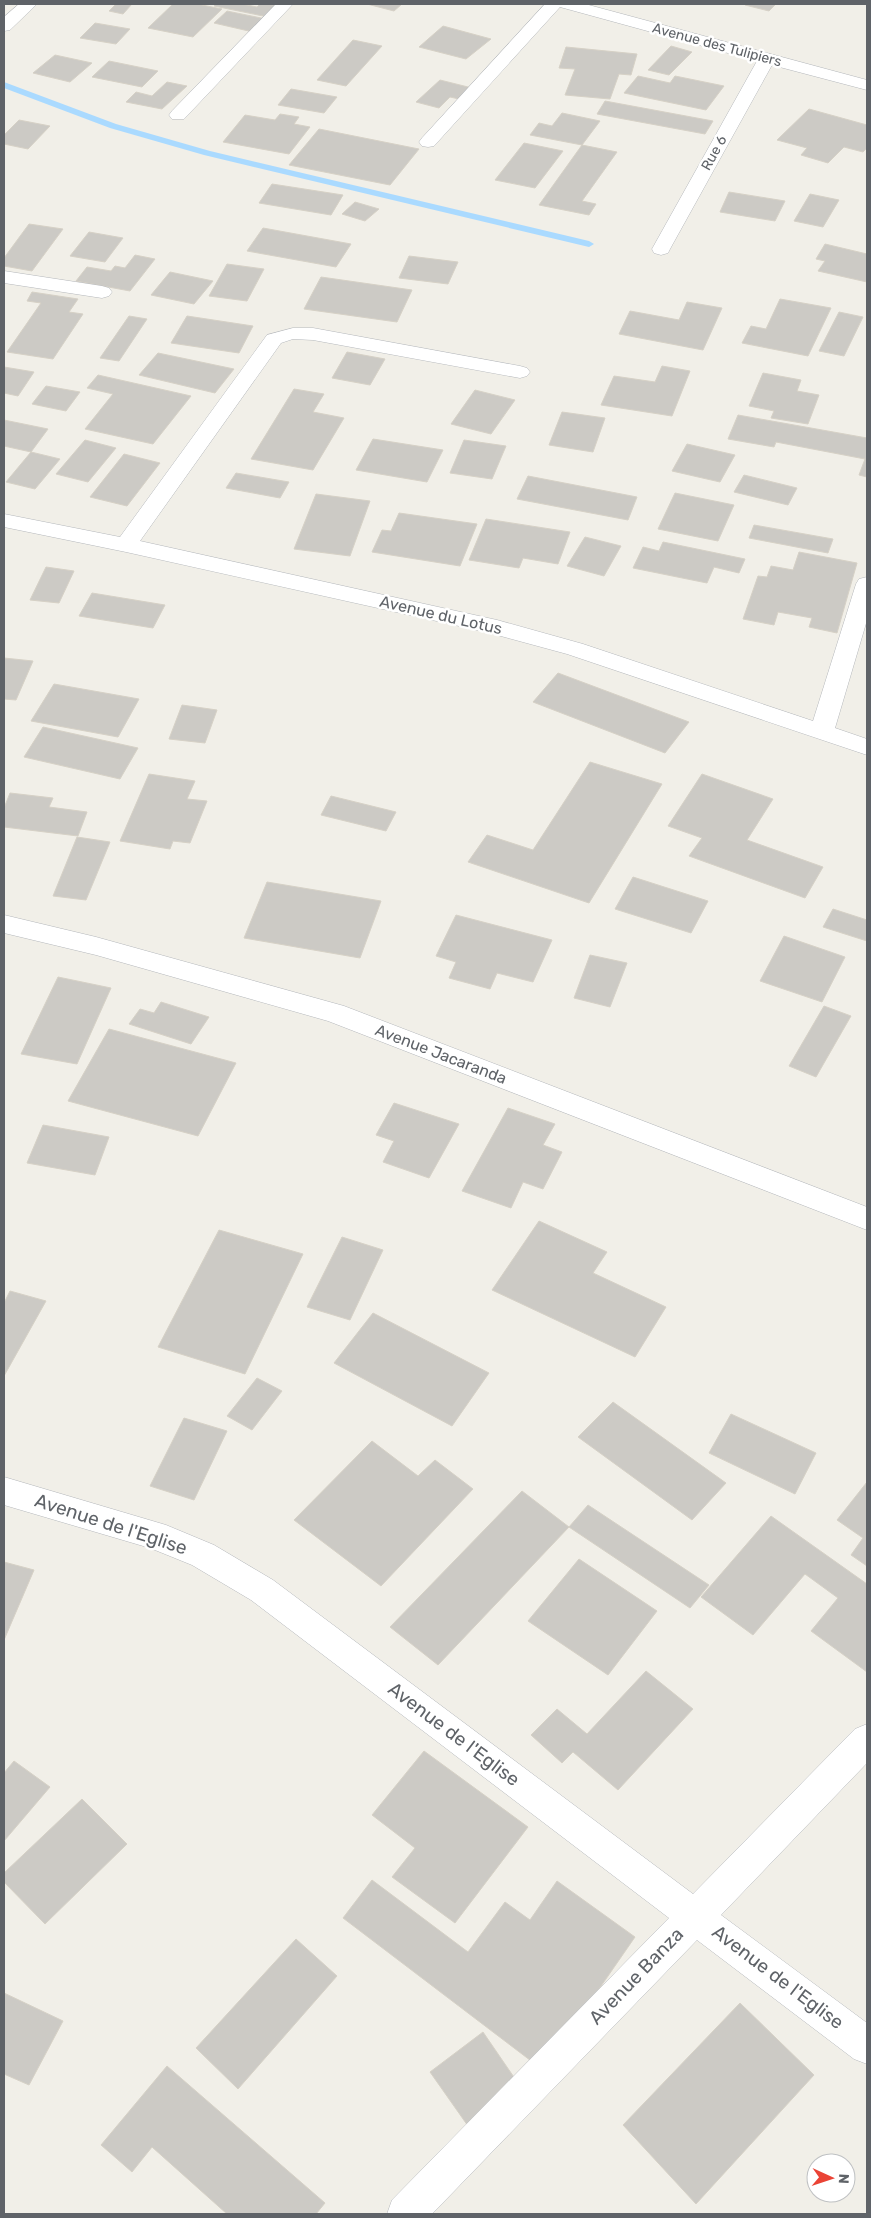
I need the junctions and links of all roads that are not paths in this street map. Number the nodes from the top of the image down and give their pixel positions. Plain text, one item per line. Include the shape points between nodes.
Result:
1 (29, 4) edge
2 (285, 4) edge
3 (554, 4) edge
4 (567, 4) edge
5 (4, 26) edge
6 (766, 58) junction
7 (867, 85) edge
8 (178, 116) dead end
9 (428, 142) dead end
10 (661, 249) dead end
11 (4, 277) edge
12 (102, 292) dead end
13 (520, 372) dead end
14 (4, 521) edge
15 (126, 545) junction
16 (867, 584) edge
17 (822, 732) junction
18 (867, 747) edge
19 (4, 924) edge
20 (867, 1219) edge
21 (4, 1491) edge
22 (867, 1740) edge
23 (695, 1914) junction
24 (867, 2046) edge
25 (406, 2214) edge

1 - 5 street
2 - 8 street
3 - 9 street
4 - 6 street, Avenue des Tulipiers
6 - 7 street, Avenue des Tulipiers
6 - 10 street, Rue 6
11 - 12 street
13 - 15 street via 313,334 282,335 274,339
14 - 15 street, Avenue du Lotus
15 - 17 street, Avenue du Lotus via 498,628 584,652
16 - 17 street
17 - 18 street, Avenue du Lotus
19 - 20 street, Avenue Jacaranda via 96,946 335,1013
21 - 23 street, Avenue de l'Eglise via 154,1535 203,1555 262,1590
22 - 23 street, Avenue Banza
23 - 24 street, Avenue de l'Eglise
23 - 25 street, Avenue Banza

